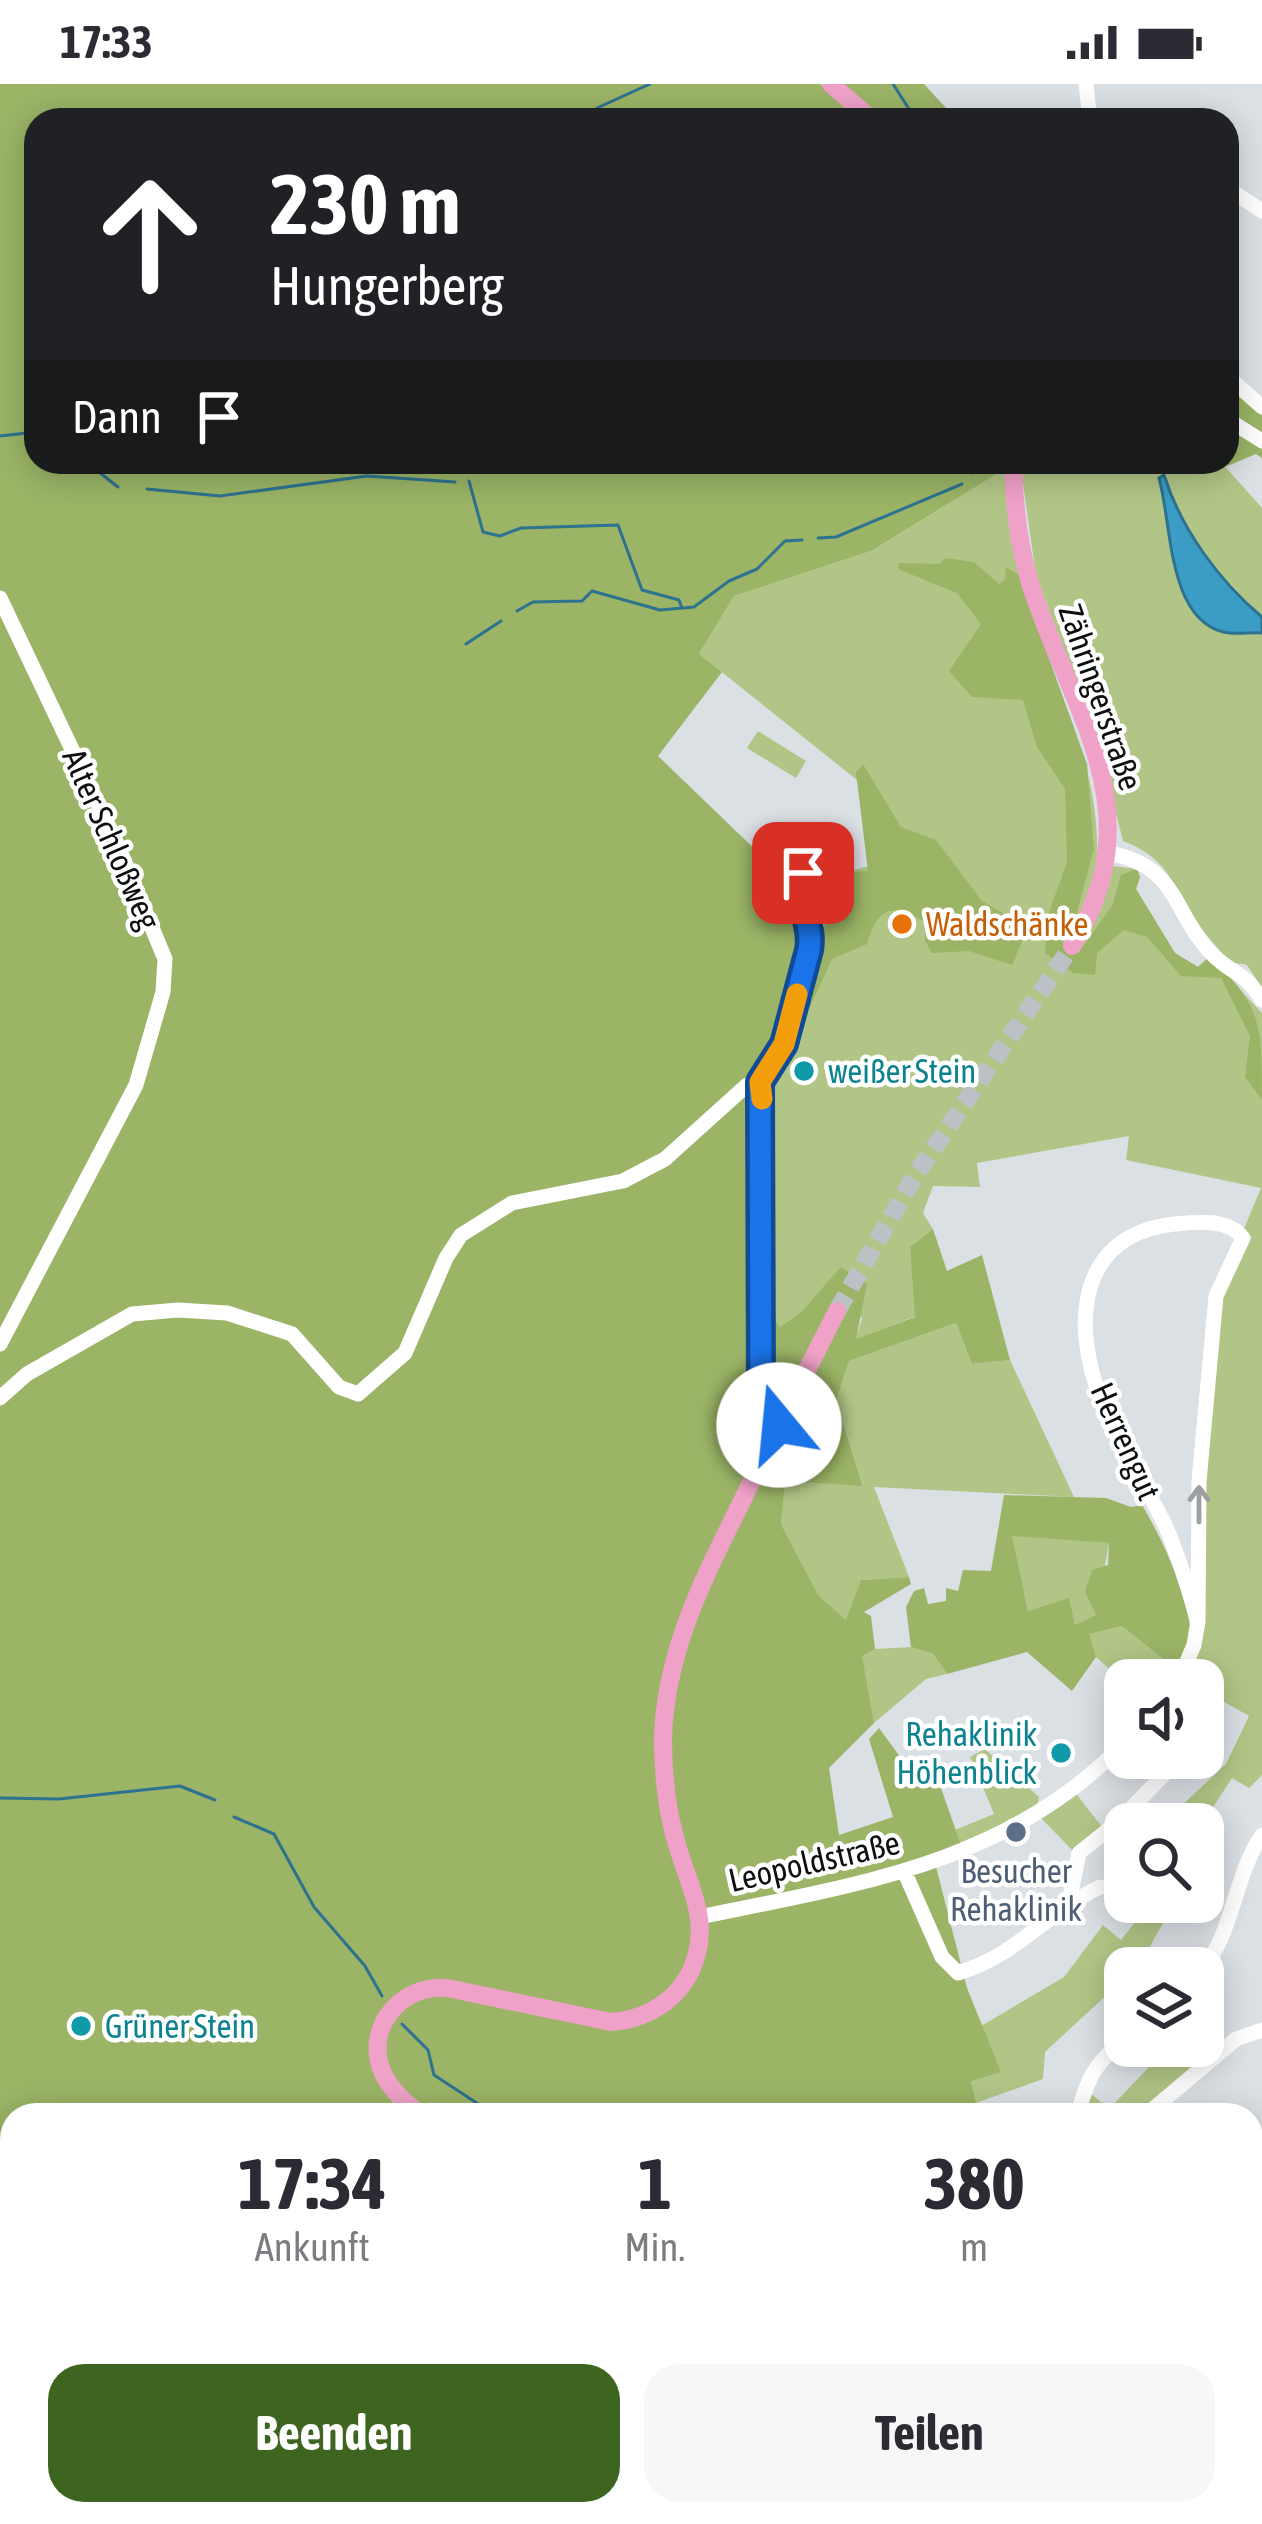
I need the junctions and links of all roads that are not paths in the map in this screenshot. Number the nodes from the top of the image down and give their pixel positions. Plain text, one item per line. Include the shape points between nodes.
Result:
1 (831, 84) edge
2 (858, 108) edge
3 (1239, 387) edge
4 (1262, 407) edge
5 (1013, 474) edge
6 (0, 598) edge
7 (1108, 853) junction
8 (812, 938) dead end
9 (1072, 946) tunnel mouth
10 (1262, 1000) edge
11 (760, 1082) junction
12 (837, 1311) tunnel mouth
13 (0, 1344) edge
14 (0, 1398) edge
15 (779, 1425) junction
16 (1198, 1621) junction
17 (1188, 1659) edge
18 (1104, 1764) edge
19 (1160, 1779) edge
20 (1262, 1835) edge
21 (905, 1873) junction
22 (1100, 1887) dead end
23 (1069, 1902) junction
24 (699, 1917) junction
25 (1216, 1947) edge
26 (1262, 2030) edge
27 (1104, 2058) edge
28 (408, 2103) edge
29 (1080, 2103) edge
30 (1160, 2103) edge

1 - 2 main road
3 - 4 street
5 - 7 main road, Zähringerstraße via 1035,597 1103,776
6 - 13 street, Alter Schloßweg via 165,959 136,1085
7 - 9 main road, Zähringerstraße via 1094,906
7 - 10 street via 1151,866 1215,958 1248,978
8 - 11 street via 784,1044
11 - 14 street via 665,1159 623,1181 512,1203 461,1235 405,1353 358,1394 339,1387 292,1334 227,1313 178,1310 132,1314
11 - 15 street via 761,1393
12 - 15 main road
15 - 24 main road via 691,1607 668,1692 668,1803
16 -> 16 street, Herrengut via 1210,1340 1216,1296 1243,1238 1217,1223 1140,1229 1094,1272 1084,1298 1101,1400 1166,1529
16 - 17 street
18 - 21 street, Leopoldstraße via 1033,1816
19 - 23 street via 1079,1853
20 - 25 street
21 - 23 street via 958,1973 1025,1942
21 - 24 street, Leopoldstraße
22 - 23 street
24 - 28 main road, Leopoldstraße via 698,1953 682,1985 634,2018 599,2021 447,1988 400,2001 382,2026 378,2058
26 - 30 street via 1236,2038
27 - 29 street

